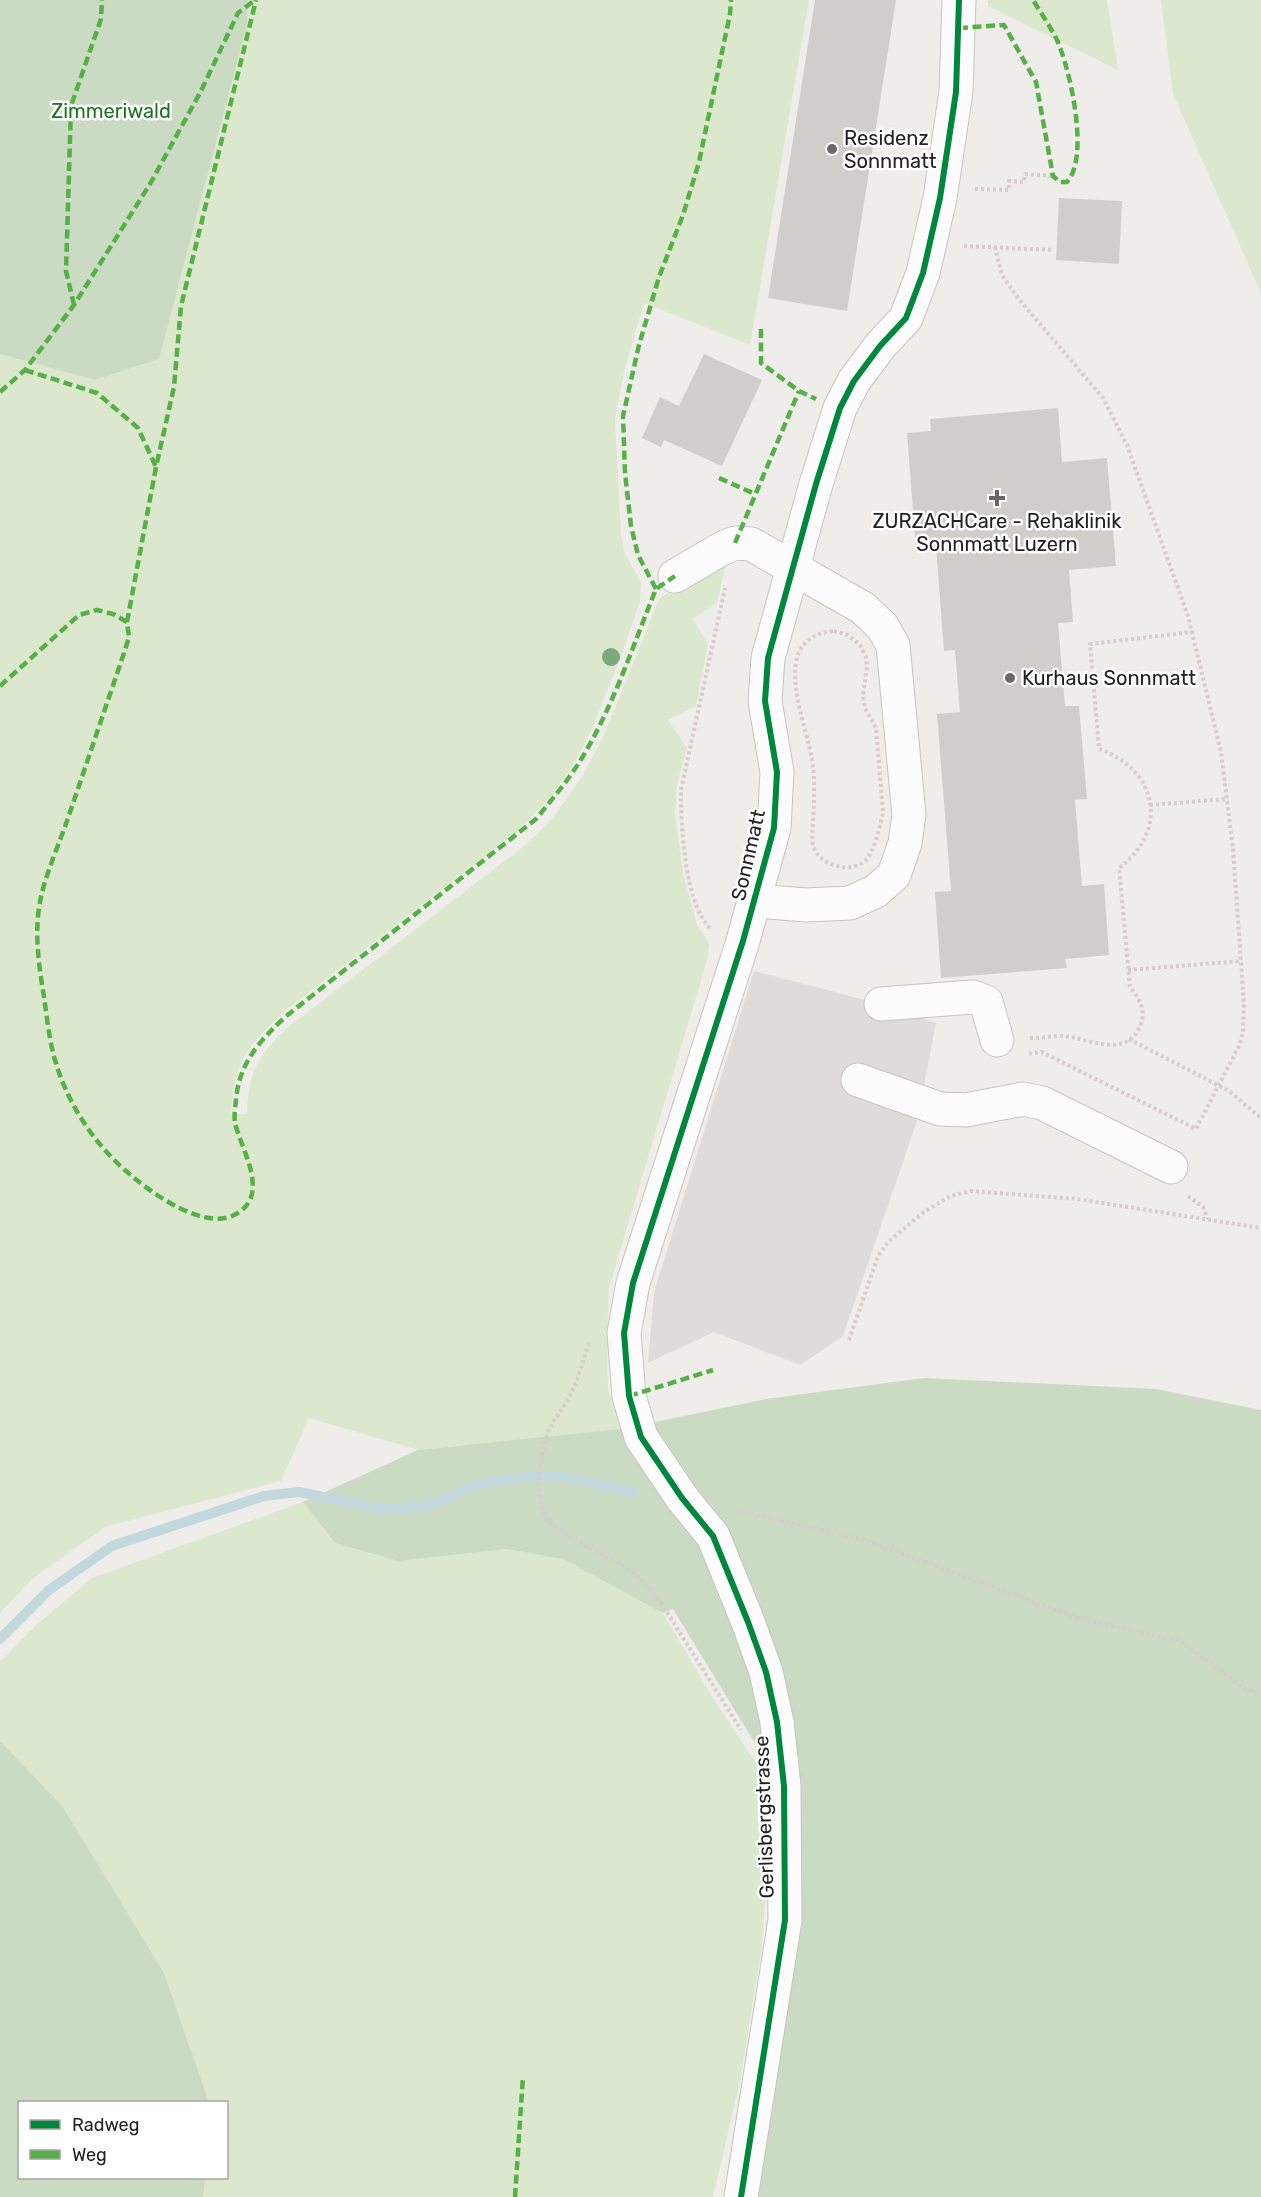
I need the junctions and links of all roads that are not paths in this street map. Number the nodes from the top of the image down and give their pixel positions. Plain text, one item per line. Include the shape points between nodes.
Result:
1 (959, 0) edge
2 (793, 569) junction
3 (675, 576) dead end
4 (755, 901) junction
5 (881, 1004) dead end
6 (997, 1040) road end
7 (858, 1080) dead end
8 (1171, 1167) dead end
9 (629, 1396) joint
10 (741, 2197) edge

1 - 2 street, Sonnmatt via 952,193 906,318 854,381 840,408
2 - 3 street via 751,544 735,543
2 - 4 street, Sonnmatt via 768,658 765,701 777,772 776,805
2 - 4 street via 863,608 882,626 893,645 909,815 894,875 876,891 850,903
4 - 9 street, Sonnmatt via 633,1283 624,1333
5 - 6 street via 973,998 986,1002
7 - 8 street via 940,1109 966,1110 1023,1099 1042,1103
9 - 10 street, Gerlisbergstrasse via 641,1437 713,1536 766,1672 777,1722 784,1786 785,1920

